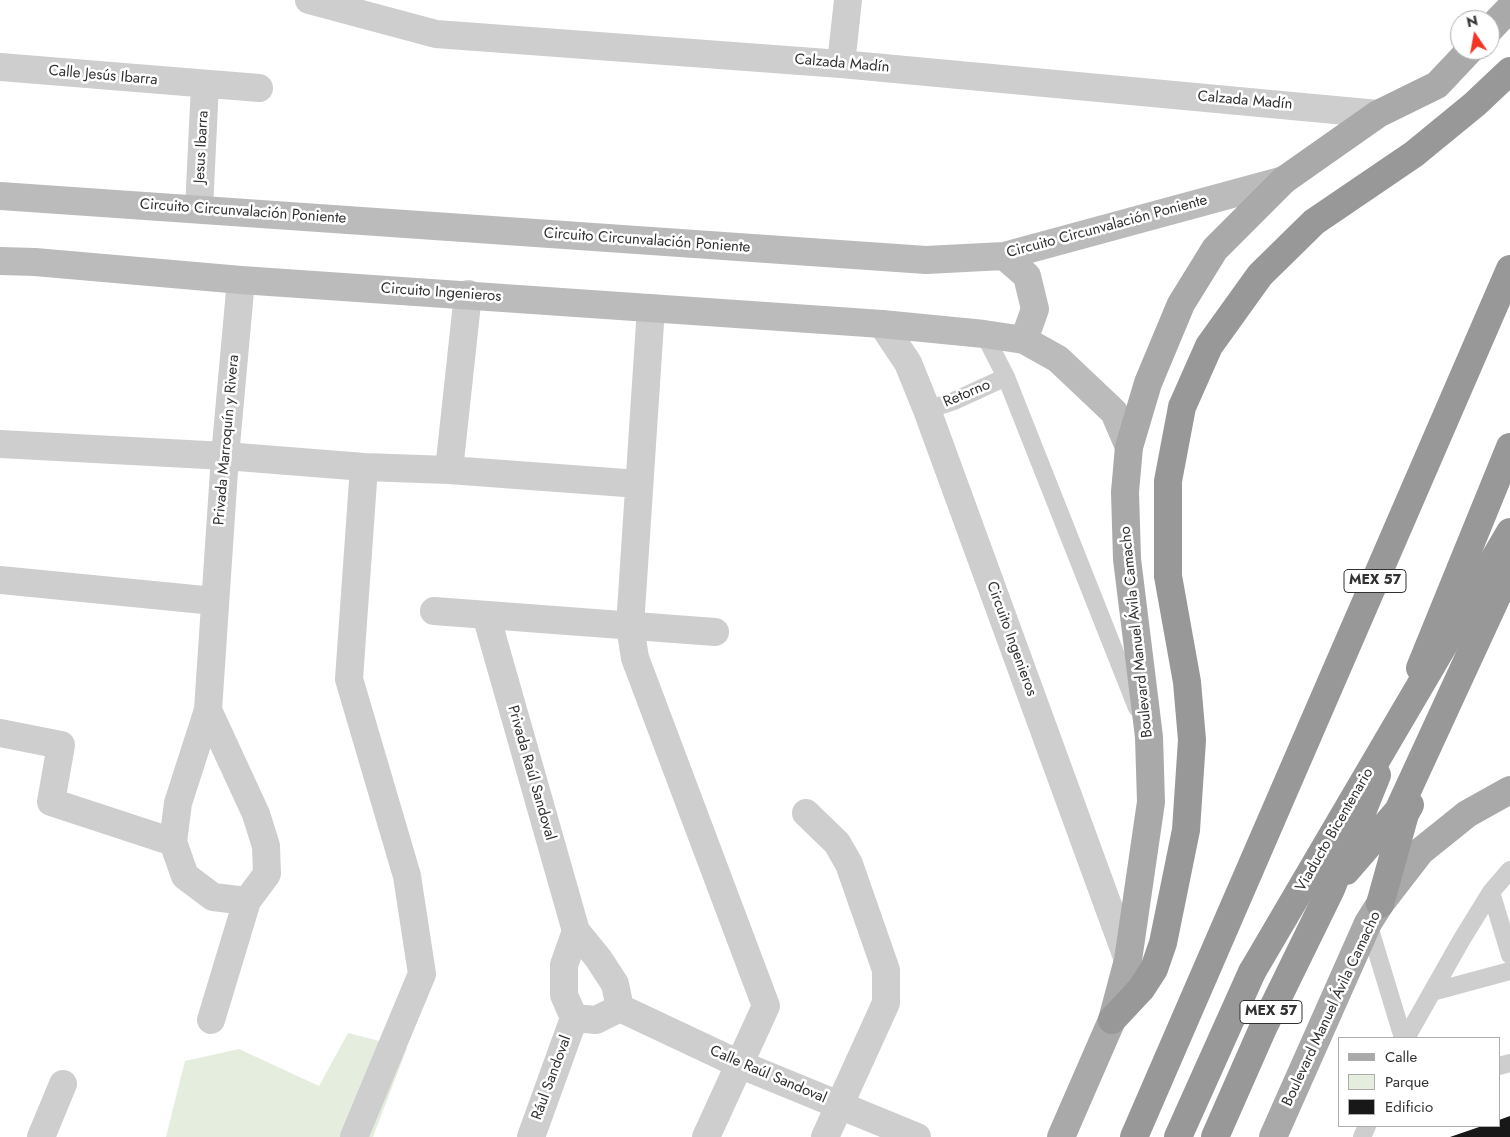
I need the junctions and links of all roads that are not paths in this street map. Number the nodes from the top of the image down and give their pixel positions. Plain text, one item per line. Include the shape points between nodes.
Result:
1 (309, 0) edge
2 (848, 0) edge
3 (1510, 8) edge
4 (1500, 18) edge
5 (1461, 60) edge
6 (841, 64) junction
7 (0, 67) edge
8 (1510, 71) edge
9 (205, 84) junction
10 (259, 88) dead end
11 (1378, 114) junction
12 (1284, 180) junction
13 (0, 196) edge
14 (199, 209) junction
15 (1004, 256) junction
16 (0, 261) edge
17 (1510, 269) edge
18 (241, 280) junction
19 (468, 294) junction
20 (651, 308) junction
21 (882, 324) junction
22 (984, 334) junction
23 (1024, 340) junction
24 (1006, 377) junction
25 (927, 410) junction
26 (0, 444) edge
27 (1129, 447) junction
28 (1510, 447) edge
29 (225, 456) junction
30 (364, 467) junction
31 (449, 470) junction
32 (640, 484) junction
33 (1510, 532) edge
34 (1510, 568) edge
35 (0, 580) edge
36 (1510, 589) edge
37 (214, 601) junction
38 (434, 611) dead end
39 (486, 615) junction
40 (630, 626) junction
41 (715, 632) dead end
42 (208, 710) junction
43 (0, 733) edge
44 (1149, 737) junction
45 (1510, 790) edge
46 (806, 813) dead end
47 (172, 842) junction
48 (1510, 870) edge
49 (1331, 889) junction
50 (1491, 892) junction
51 (247, 901) junction
52 (1374, 913) junction
53 (576, 931) junction
54 (1510, 955) edge
55 (1128, 960) junction
56 (1510, 971) edge
57 (1432, 992) junction
58 (620, 1008) junction
59 (574, 1018) junction
60 (211, 1020) dead end
61 (1112, 1020) junction
62 (1404, 1037) edge
63 (1405, 1037) edge
64 (739, 1064) junction
65 (63, 1084) dead end
66 (839, 1105) junction
67 (41, 1137) edge
68 (354, 1137) edge
69 (530, 1137) edge
70 (706, 1137) edge
71 (825, 1137) edge
72 (917, 1137) edge
73 (1061, 1137) edge
74 (1134, 1137) edge
75 (1178, 1137) edge
76 (1215, 1137) edge
77 (1274, 1137) edge

1 - 6 street, Calzada Madín via 436,34
2 - 6 street
3 - 4 main road
5 - 11 main road, Boulevard Manuel Ávila Camacho via 1437,85
6 - 11 street, Calzada Madín
7 - 9 street, Calle Jesús Ibarra
8 - 61 highway via 1414,154 1314,222 1260,275 1209,346 1182,407 1168,481 1168,576 1187,682 1192,740 1186,830 1154,969 1141,989
9 - 10 street, Calle Jesús Ibarra
9 - 14 street, Jesus Ibarra
11 - 12 main road, Boulevard Manuel Ávila Camacho
12 - 15 main road, Circuito Circunvalación Poniente
12 - 27 main road, Boulevard Manuel Ávila Camacho via 1215,249 1181,304 1148,382
13 - 14 main road, Circuito Circunvalación Poniente
14 - 15 main road, Circuito Circunvalación Poniente via 926,260
15 - 23 main road via 1027,276 1035,309
16 - 18 main road, Circuito Ingenieros
17 - 74 highway, MEX 57
18 - 19 main road, Circuito Ingenieros
18 - 29 street, Privada Marroquín y Rivera
19 - 20 main road, Circuito Ingenieros
19 - 31 street
20 - 21 main road, Circuito Ingenieros
20 - 32 street
21 - 22 main road, Circuito Ingenieros
21 - 25 street, Circuito Ingenieros via 908,363
22 - 23 main road, Circuito Ingenieros
22 - 24 lane
23 - 27 main road, Circuito Ingenieros via 1058,359 1114,412
24 - 25 lane, Retorno
24 - 44 lane
25 - 55 street, Circuito Ingenieros
26 - 29 street
27 - 44 main road, Boulevard Manuel Ávila Camacho via 1125,492 1127,559
28 - 49 highway, MEX 57
29 - 30 street
29 - 37 street, Privada Marroquín y Rivera
30 - 31 street
30 - 68 street via 349,679 407,876 422,974
31 - 32 street
32 - 40 street
33 - 75 highway, Viaducto Bicentenario, bridge via 1252,972
34 - 49 highway via 1398,810
35 - 37 street
36 - 52 highway via 1405,814
37 - 42 street, Privada Marroquín y Rivera
38 - 39 street
39 - 40 street
39 - 53 street, Privada Raúl Sandoval
40 - 41 street
40 - 64 street via 635,658 766,1006
42 - 47 street, Privada Marroquín y Rivera via 178,802
42 - 51 street, Privada Marroquín y Rivera via 256,814 266,846 268,874
43 - 47 street via 61,745 51,802
44 - 55 main road, Boulevard Manuel Ávila Camacho via 1150,802
45 - 52 main road, Boulevard Manuel Ávila Camacho via 1467,814 1421,851
46 - 66 street via 837,842 845,857 886,970 886,1003
47 - 51 street via 186,876 213,897
48 - 50 lane
49 - 76 highway, MEX 57 via 1263,1028
50 - 54 lane
50 - 57 lane
51 - 60 street, Privada Marroquín y Rivera
52 - 62 lane
52 - 77 main road, Boulevard Manuel Ávila Camacho
53 - 58 street via 615,984
53 - 59 street via 564,965 564,995
55 - 61 main road, Boulevard Manuel Ávila Camacho
56 - 57 lane
57 - 63 lane
58 - 59 street via 596,1020
58 - 64 street, Calle Raúl Sandoval
59 - 69 street, Rául Sandoval
61 - 73 main road, Boulevard Manuel Ávila Camacho
64 - 66 street, Calle Raúl Sandoval
64 - 70 street
65 - 67 street
66 - 71 street
66 - 72 street, Calle Raúl Sandoval

